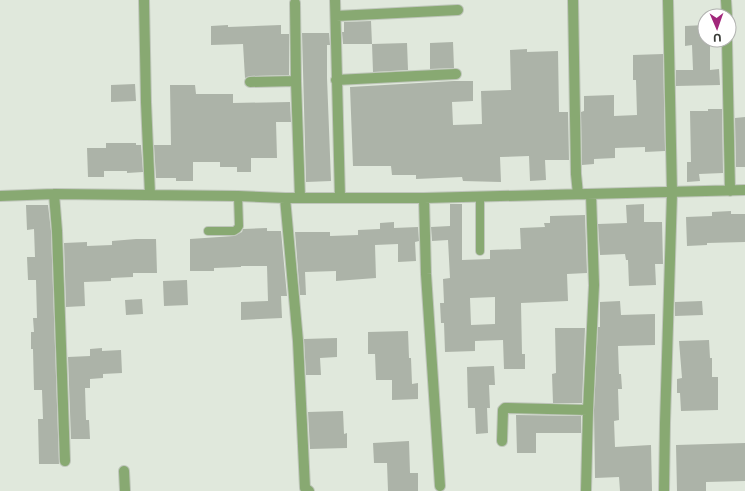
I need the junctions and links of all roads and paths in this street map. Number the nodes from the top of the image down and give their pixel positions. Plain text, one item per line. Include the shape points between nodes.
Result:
1 (144, 0) edge
2 (335, 0) edge
3 (574, 0) edge
4 (668, 0) edge
5 (295, 3) dead end
6 (458, 10) dead end
7 (336, 16) junction
8 (727, 48) edge
9 (456, 74) dead end
10 (336, 80) junction
11 (296, 81) junction
12 (250, 82) dead end
13 (745, 190) edge
14 (730, 191) junction
15 (672, 193) junction
16 (54, 194) junction
17 (578, 194) junction
18 (591, 194) junction
19 (150, 195) junction
20 (0, 196) edge
21 (238, 196) junction
22 (480, 196) junction
23 (285, 198) junction
24 (300, 198) junction
25 (340, 198) junction
26 (424, 198) junction
27 (208, 231) dead end
28 (480, 251) dead end
29 (588, 410) junction
30 (502, 441) dead end
31 (65, 461) dead end
32 (124, 471) dead end
33 (440, 486) dead end
34 (125, 491) edge
35 (309, 491) edge
36 (586, 491) edge
37 (664, 491) edge

1 - 19 street
2 - 7 street
3 - 17 street
4 - 15 street
5 - 11 street
6 - 7 street
7 - 10 street
8 - 14 street
9 - 10 street
10 - 25 street
11 - 12 street
11 - 24 street
13 - 14 street
14 - 15 street
15 - 18 street
15 - 37 street
16 - 19 street
16 - 20 street
16 - 31 street
17 - 18 street
17 - 22 street
18 - 29 street via 594,285
19 - 21 street
21 - 23 street
21 - 27 lane via 238,229
22 - 26 street
22 - 28 lane
23 - 24 street
23 - 35 street via 298,341 305,488
24 - 25 street
25 - 26 street
26 - 33 street via 426,274
29 - 30 street via 505,408
29 - 36 street
32 - 34 street

